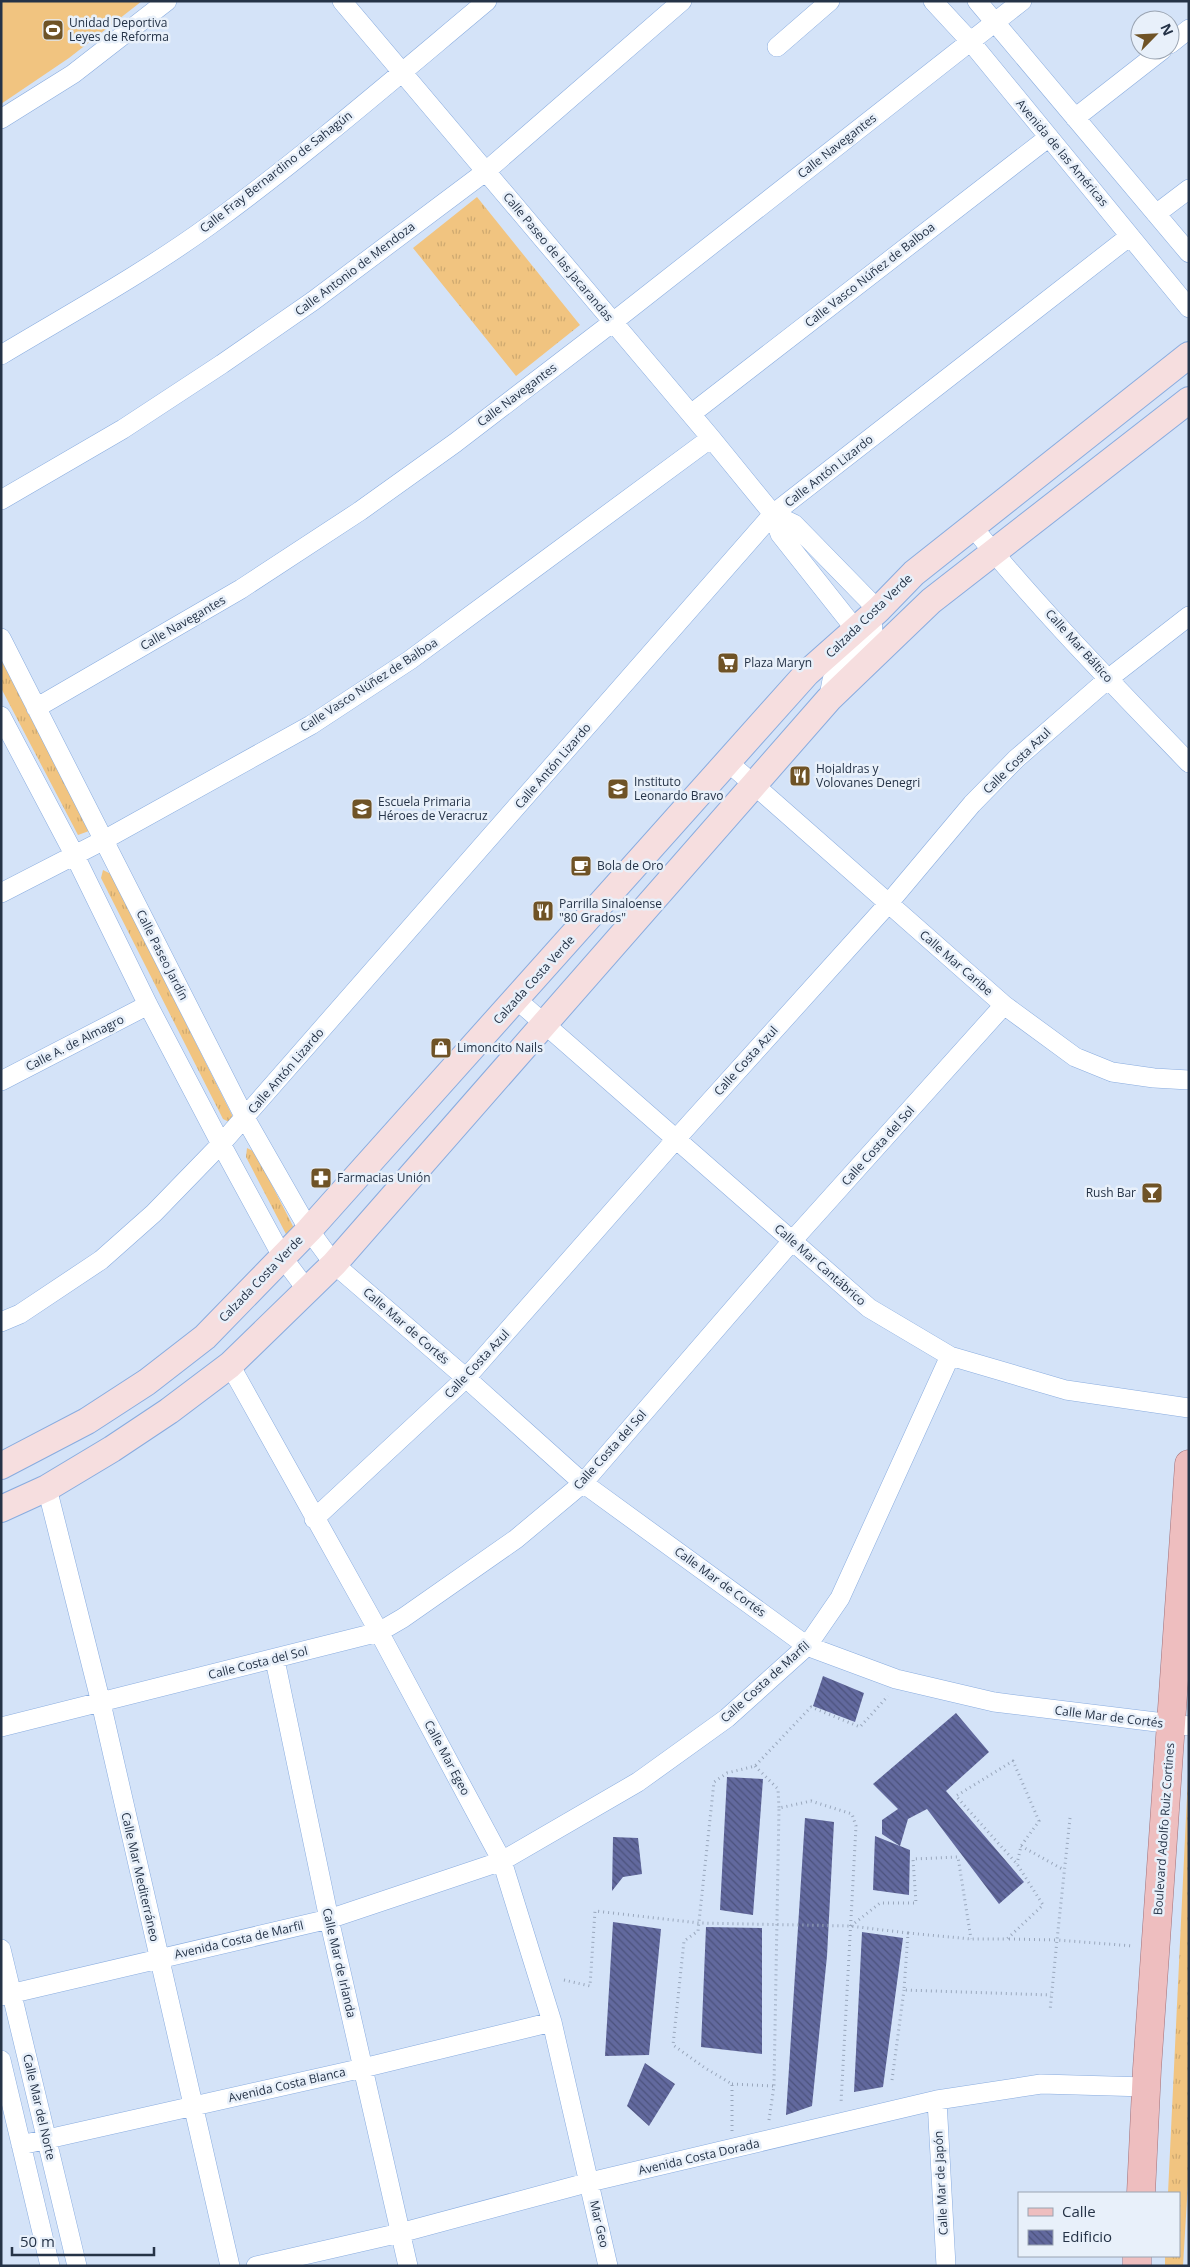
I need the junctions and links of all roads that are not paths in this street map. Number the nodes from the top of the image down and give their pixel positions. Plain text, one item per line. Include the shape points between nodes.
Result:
1 (167, 1) edge
2 (342, 1) edge
3 (487, 1) edge
4 (682, 1) edge
5 (830, 1) edge
6 (933, 1) edge
7 (977, 1) edge
8 (1022, 1) edge
9 (995, 22) junction
10 (970, 42) junction
11 (777, 47) dead end
12 (1149, 60) edge
13 (402, 73) junction
14 (1075, 118) junction
15 (1, 119) edge
16 (1049, 137) junction
17 (485, 172) junction
18 (1189, 189) edge
19 (1156, 214) junction
20 (1130, 236) junction
21 (1189, 253) edge
22 (1189, 308) edge
23 (613, 322) junction
24 (1, 355) edge
25 (1189, 355) edge
26 (1189, 388) edge
27 (1189, 400) edge
28 (691, 414) junction
29 (1141, 437) junction
30 (711, 438) junction
31 (1067, 451) junction
32 (1, 500) edge
33 (773, 514) junction
34 (972, 526) junction
35 (993, 553) junction
36 (878, 610) junction
37 (1189, 616) edge
38 (856, 630) junction
39 (1, 638) edge
40 (1108, 679) junction
41 (829, 699) junction
42 (36, 708) junction
43 (3, 725) edge
44 (728, 762) junction
45 (1189, 763) edge
46 (753, 785) junction
47 (104, 840) junction
48 (75, 856) junction
49 (1, 893) edge
50 (888, 904) junction
51 (591, 916) junction
52 (516, 999) junction
53 (148, 1005) junction
54 (1004, 1005) junction
55 (543, 1023) junction
56 (1189, 1080) edge
57 (1, 1081) edge
58 (245, 1118) junction
59 (677, 1138) junction
60 (221, 1144) junction
61 (308, 1230) junction
62 (792, 1241) junction
63 (282, 1258) junction
64 (334, 1264) junction
65 (307, 1290) junction
66 (1, 1322) edge
67 (950, 1356) junction
68 (230, 1365) junction
69 (466, 1378) junction
70 (1189, 1408) edge
71 (1189, 1464) edge
72 (1, 1466) edge
73 (583, 1483) junction
74 (47, 1488) junction
75 (1, 1509) edge
76 (314, 1519) junction
77 (379, 1632) junction
78 (807, 1646) junction
79 (275, 1660) junction
80 (101, 1703) junction
81 (1180, 1725) edge
82 (1, 1727) edge
83 (502, 1861) junction
84 (329, 1918) junction
85 (1, 1949) edge
86 (158, 1958) junction
87 (6, 1995) edge
88 (552, 2022) junction
89 (1, 2060) edge
90 (363, 2068) junction
91 (1146, 2087) junction
92 (937, 2100) junction
93 (192, 2107) junction
94 (46, 2139) junction
95 (21, 2145) junction
96 (590, 2182) junction
97 (1140, 2192) edge
98 (400, 2233) junction
99 (50, 2266) edge
100 (77, 2266) edge
101 (230, 2266) edge
102 (256, 2266) edge
103 (408, 2266) edge
104 (608, 2266) edge
105 (946, 2266) edge

1 - 15 street via 73,74
2 - 13 street, Calle Paseo de las Jacarandas
3 - 13 street, Calle Fray Bernardino de Sahagún
4 - 17 street, Calle Antonio de Mendoza
5 - 11 street
6 - 10 street, Avenida de las Américas
7 - 9 street
8 - 9 street, Calle Navegantes
9 - 10 street, Calle Navegantes
9 - 14 street
10 - 16 street, Avenida de las Américas
10 - 23 street, Calle Navegantes
12 - 14 street
13 - 17 street, Calle Paseo de las Jacarandas
13 - 24 street, Calle Fray Bernardino de Sahagún via 208,226 136,274
14 - 19 street
16 - 20 street, Avenida de las Américas
16 - 28 street, Calle Vasco Núñez de Balboa
17 - 23 street, Calle Paseo de las Jacarandas
17 - 32 street, Calle Antonio de Mendoza via 222,364 123,429
18 - 19 street
19 - 21 street
20 - 22 street, Avenida de las Américas
20 - 33 street, Calle Antón Lizardo
23 - 28 street, Calle Paseo de las Jacarandas
23 - 42 street, Calle Navegantes via 360,511 241,589
25 - 31 main road, Calzada Costa Verde
26 - 29 street via 1142,425
27 - 29 main road
28 - 30 street, Calle Paseo de las Jacarandas
29 - 35 main road
30 - 33 street, Calle Paseo de las Jacarandas
30 - 47 street, Calle Vasco Núñez de Balboa via 410,660 311,725
31 - 34 main road, Calzada Costa Verde
31 - 35 street via 1062,466 997,518 990,538
33 - 36 street, Calle Paseo de las Jacarandas via 794,524
33 - 38 street, Calle Paseo de las Jacarandas via 780,534
33 - 58 street, Calle Antón Lizardo
34 - 35 street, Calle Mar Báltico
34 - 36 main road, Calzada Costa Verde via 914,573
35 - 40 street, Calle Mar Báltico
35 - 41 main road via 931,601
36 - 38 main road, Calzada Costa Verde
36 - 41 street via 872,621 870,638 832,680
37 - 40 street, Calle Costa Azul
38 - 44 main road, Calzada Costa Verde via 807,673
39 - 42 street, Calle Paseo Jardín
40 - 45 street, Calle Mar Báltico
40 - 50 street, Calle Costa Azul via 1016,759 972,804
41 - 46 main road
42 - 47 street, Calle Paseo Jardín
43 - 48 street
44 - 46 street, Calle Mar Caribe
44 - 51 main road, Calzada Costa Verde
46 - 50 street, Calle Mar Caribe
46 - 55 main road
47 - 48 street, Calle Vasco Núñez de Balboa
47 - 58 street, Calle Paseo Jardín
48 - 49 street, Calle Vasco Núñez de Balboa
48 - 53 street
50 - 54 street, Calle Mar Caribe
50 - 59 street, Calle Costa Azul
51 - 52 main road, Calzada Costa Verde
51 - 55 street via 590,930 539,989 537,1000
52 - 55 street, Calle Mar Cantábrico
52 - 61 main road, Calzada Costa Verde
53 - 57 street, Calle A. de Almagro
53 - 60 street
54 - 56 street, Calle Mar Caribe via 1075,1057 1112,1072
54 - 62 street, Calle Costa del Sol
55 - 59 street, Calle Mar Cantábrico
55 - 64 main road
58 - 60 street, Calle Antón Lizardo
58 - 61 street, Calle Paseo Jardín
59 - 62 street, Calle Mar Cantábrico
59 - 69 street, Calle Costa Azul
60 - 63 street
60 - 66 street, Calle Antón Lizardo via 154,1213 101,1260 20,1314
61 - 63 main road, Calzada Costa Verde
61 - 64 street, Calle Paseo Jardín
62 - 67 street, Calle Mar Cantábrico via 869,1308
62 - 73 street, Calle Costa del Sol
63 - 65 street
63 - 72 main road, Calzada Costa Verde via 205,1337 147,1382 87,1421
64 - 65 main road
64 - 69 street, Calle Mar de Cortés
65 - 68 main road
67 - 70 street, Calle Mar Cantábrico via 1066,1390
67 - 78 street, Calle Costa de Marfil via 840,1598
68 - 74 main road via 169,1411
68 - 76 street, Calle Mar Egeo
69 - 73 street, Calle Mar de Cortés
69 - 76 street, Calle Costa Azul
71 - 81 main road, Boulevard Adolfo Ruiz Cortines
73 - 77 street, Calle Costa del Sol via 516,1539
73 - 78 street, Calle Mar de Cortés
74 - 75 main road
74 - 80 street, Calle Mar Mediterráneo
76 - 77 street, Calle Mar Egeo
77 - 79 street, Calle Costa del Sol
77 - 83 street, Calle Mar Egeo
78 - 81 street, Calle Mar de Cortés via 896,1679 994,1702
78 - 83 street, Calle Costa de Marfil via 727,1718 638,1782
79 - 80 street, Calle Costa del Sol
79 - 84 street, Calle Mar de Irlanda
80 - 82 street, Calle Costa del Sol
80 - 86 street, Calle Mar Mediterráneo
81 - 91 main road, Boulevard Adolfo Ruiz Cortines via 1156,1947
83 - 84 street, Avenida Costa de Marfil
83 - 88 street, Calle Mar Egeo
84 - 86 street, Avenida Costa de Marfil
84 - 90 street, Calle Mar de Irlanda
85 - 87 street, Calle Mar del Norte
86 - 87 street, Avenida Costa de Marfil
86 - 93 street, Calle Mar Mediterráneo
87 - 94 street, Calle Mar del Norte
88 - 90 street, Avenida Costa Blanca
88 - 96 street, Calle Mar Egeo
89 - 95 street, Calle Mar del Norte
90 - 93 street, Avenida Costa Blanca
90 - 98 street, Calle Mar de Irlanda
91 - 92 street, Avenida Costa Dorada via 1042,2084
91 - 97 main road, Boulevard Adolfo Ruiz Cortines
92 - 96 street, Avenida Costa Dorada
92 - 105 street, Calle Mar de Japón
93 - 94 street, Avenida Costa Blanca
93 - 101 street, Calle Mar Mediterráneo
94 - 95 street, Avenida Costa Blanca
94 - 100 street, Calle Mar del Norte
95 - 99 street, Calle Mar del Norte
96 - 98 street, Avenida Costa Dorada
96 - 104 street, Mar Geo
98 - 102 street, Avenida Costa Dorada
98 - 103 street, Calle Mar de Irlanda

